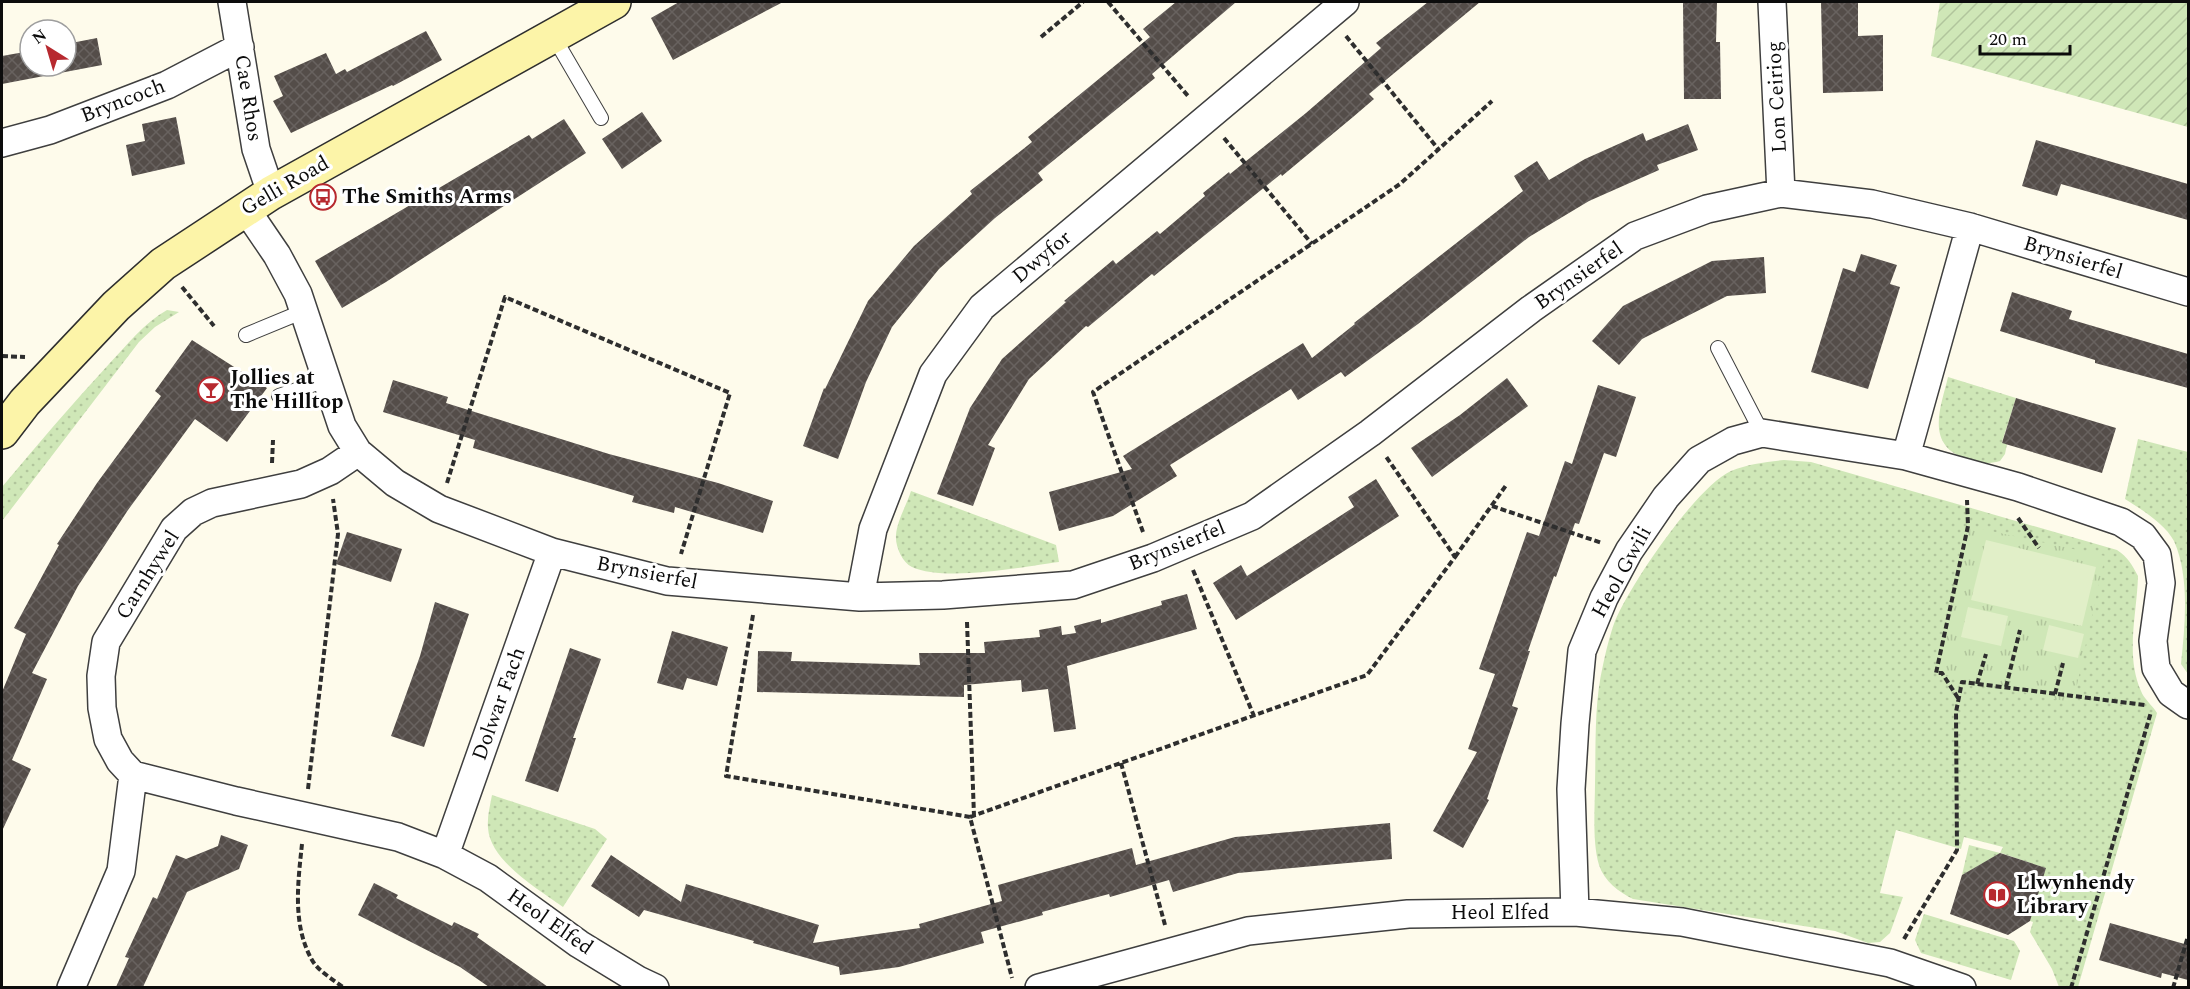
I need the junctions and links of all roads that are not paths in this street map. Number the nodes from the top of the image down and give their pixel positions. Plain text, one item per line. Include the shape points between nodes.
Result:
1 (232, 2) edge
2 (614, 2) edge
3 (1772, 2) edge
4 (1337, 8) edge
5 (552, 34) junction
6 (240, 47) junction
7 (601, 118) dead end
8 (2, 143) edge
9 (1781, 193) junction
10 (258, 201) junction
11 (1970, 227) junction
12 (2188, 292) edge
13 (304, 311) junction
14 (246, 335) dead end
15 (1718, 348) dead end
16 (326, 380) junction
17 (279, 396) dead end
18 (2, 432) edge
19 (1762, 433) junction
20 (358, 452) junction
21 (1906, 456) junction
22 (552, 552) junction
23 (860, 597) junction
24 (2188, 705) edge
25 (133, 775) junction
26 (445, 855) junction
27 (1575, 912) junction
28 (71, 987) edge
29 (655, 987) edge
30 (1039, 987) edge
31 (1958, 987) edge

1 - 6 street, Cae Rhos
2 - 5 main road, Gelli Road
3 - 9 street, Lon Ceiriog
4 - 23 street, Dwyfor via 982,307 933,374 873,529
5 - 7 lane
5 - 10 main road, Gelli Road
6 - 8 street, Bryncoch via 167,85 50,130
6 - 10 street, Cae Rhos via 256,149
9 - 11 street, Brynsierfel via 1872,204
9 - 23 street, Brynsierfel via 1707,209 1635,236 1252,516 1153,558 1073,585
10 - 13 street, Brynsierfel via 277,255
10 - 18 main road, Gelli Road via 164,264 116,306 25,402
11 - 12 street, Brynsierfel
11 - 21 street
13 - 14 lane
13 - 16 street, Brynsierfel
15 - 19 lane
16 - 17 lane
16 - 20 street, Brynsierfel via 342,426
19 - 21 street, Heol Gwili
19 - 27 street, Heol Gwili via 1732,441 1699,460 1666,497 1629,551 1582,651 1571,789
20 - 22 street, Brynsierfel via 395,483 439,509
20 - 25 street, Carnhywel via 301,484 212,503 193,512 174,529 106,642 102,664 102,708 108,739
21 - 24 street, Heol Gwili via 2121,522 2143,536 2157,555 2161,583 2153,641 2156,668 2171,693
22 - 23 street, Brynsierfel via 673,581
22 - 26 street, Dolwar Fach
25 - 26 street via 398,837
25 - 28 street via 121,872
26 - 29 street, Heol Elfed via 488,878 579,944
27 - 30 street, Heol Elfed via 1408,914 1248,931
27 - 31 street, Heol Elfed via 1682,922 1890,963

